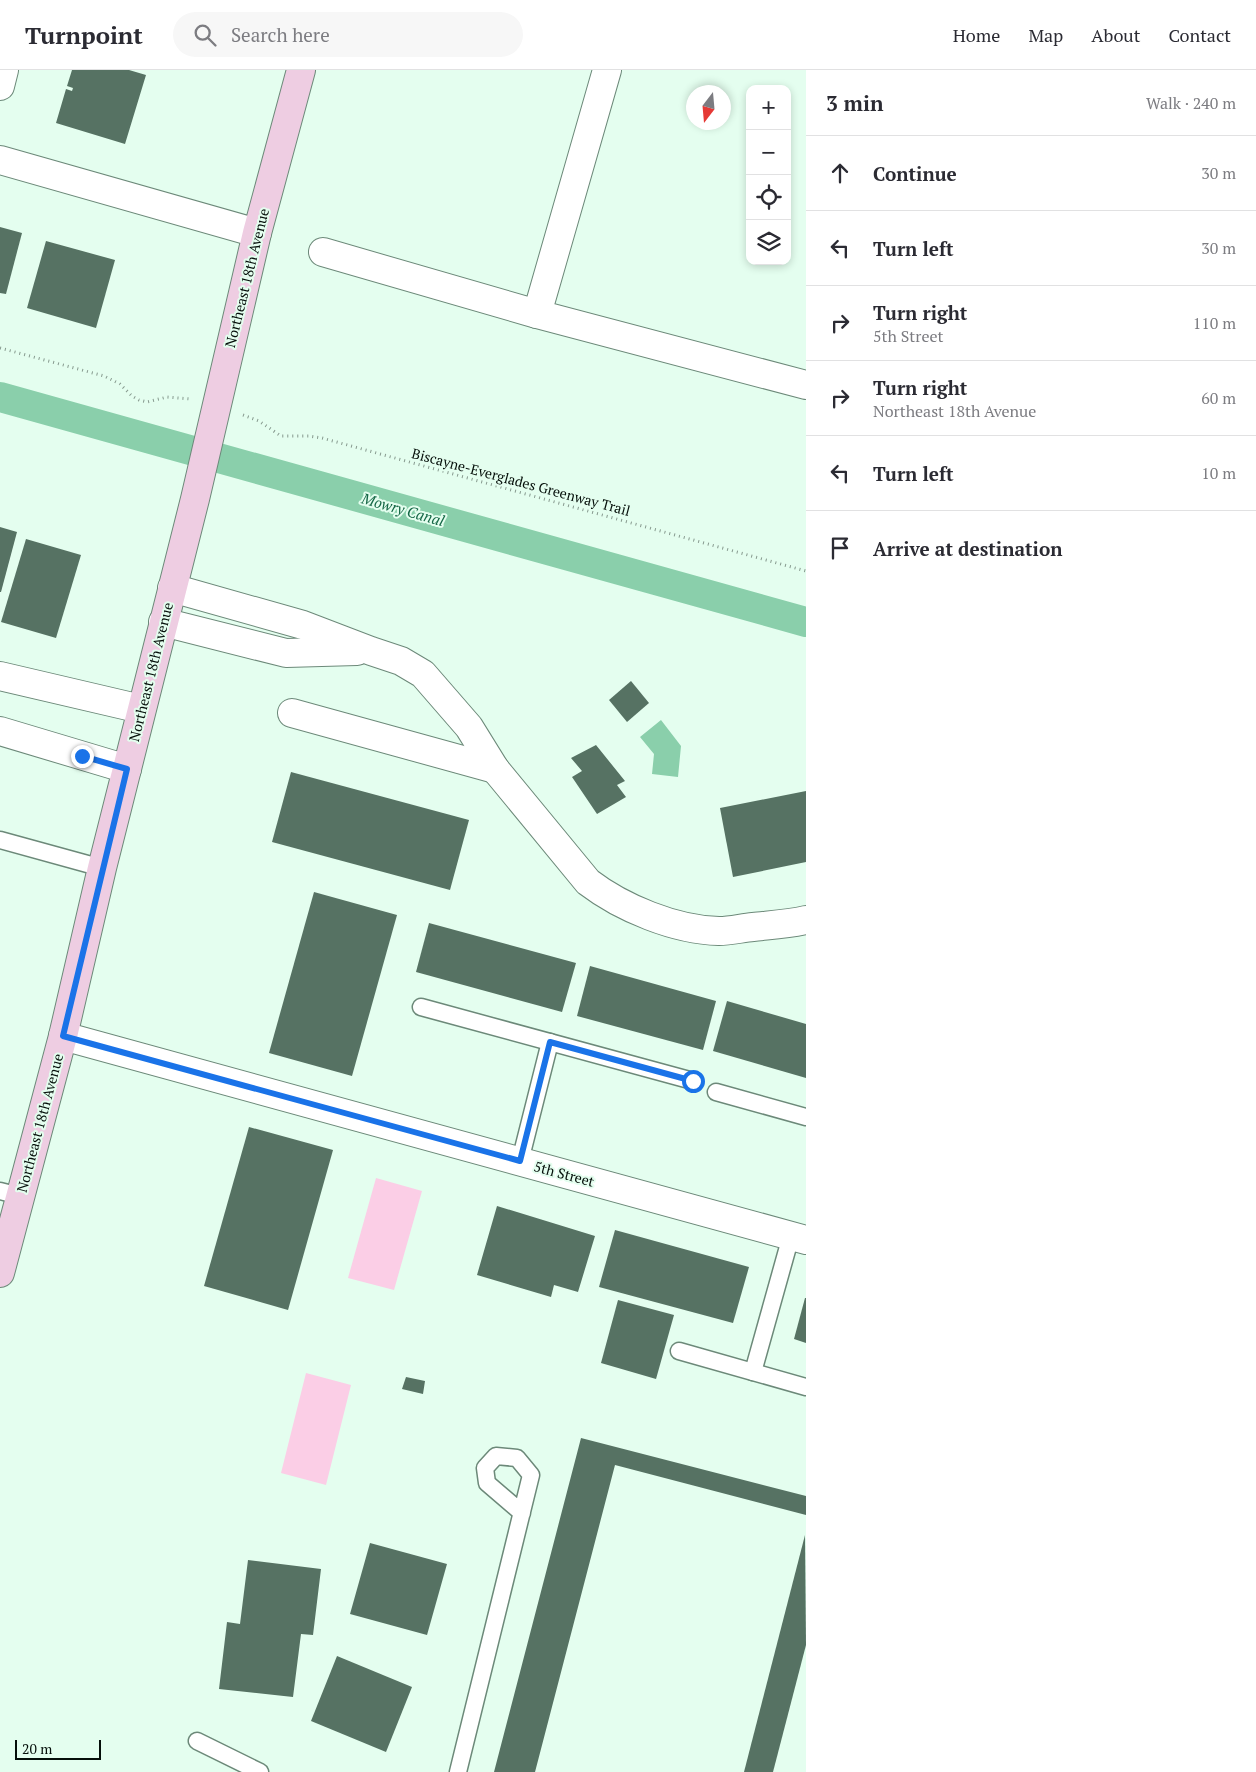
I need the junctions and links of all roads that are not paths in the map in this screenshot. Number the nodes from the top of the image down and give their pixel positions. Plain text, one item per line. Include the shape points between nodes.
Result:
1 (4, 70) edge
2 (300, 70) edge
3 (607, 70) edge
4 (0, 86) edge
5 (0, 160) edge
6 (258, 233) junction
7 (323, 252) dead end
8 (537, 314) junction
9 (806, 385) edge
10 (172, 588) junction
11 (163, 622) junction
12 (371, 651) junction
13 (0, 676) edge
14 (141, 709) junction
15 (292, 712) dead end
16 (0, 731) edge
17 (127, 769) junction
18 (495, 769) junction
19 (0, 840) edge
20 (102, 868) junction
21 (806, 920) edge
22 (421, 1007) dead end
23 (63, 1036) junction
24 (550, 1042) junction
25 (693, 1081) dead end
26 (716, 1092) dead end
27 (806, 1117) edge
28 (520, 1161) junction
29 (10, 1194) edge
30 (798, 1238) edge
31 (0, 1272) edge
32 (679, 1351) dead end
33 (754, 1372) junction
34 (806, 1387) edge
35 (522, 1513) dead end
36 (196, 1741) dead end
37 (260, 1772) edge
38 (458, 1772) edge

1 - 4 street
2 - 6 street, Northeast 18th Avenue
3 - 8 street
5 - 6 street
6 - 10 street, Northeast 18th Avenue
7 - 8 street
8 - 9 street
10 - 11 street, Northeast 18th Avenue
10 - 12 street via 303,625
11 - 12 street via 286,653
11 - 14 street, Northeast 18th Avenue
12 - 18 street via 400,661 423,674 469,727
13 - 14 street
14 - 17 street, Northeast 18th Avenue
15 - 18 street
16 - 17 street
17 - 20 street, Northeast 18th Avenue
18 - 21 street via 588,882 622,904 669,922 719,931
19 - 20 lane
20 - 23 street, Northeast 18th Avenue
22 - 24 lane
23 - 28 street, 5th Street
23 - 29 street, Northeast 18th Avenue
24 - 25 lane
24 - 28 lane
26 - 27 lane
28 - 30 street, 5th Street
29 - 31 street, Northeast 18th Avenue
30 - 33 lane
32 - 33 lane
33 - 34 lane
35 - 38 lane
36 - 37 lane

